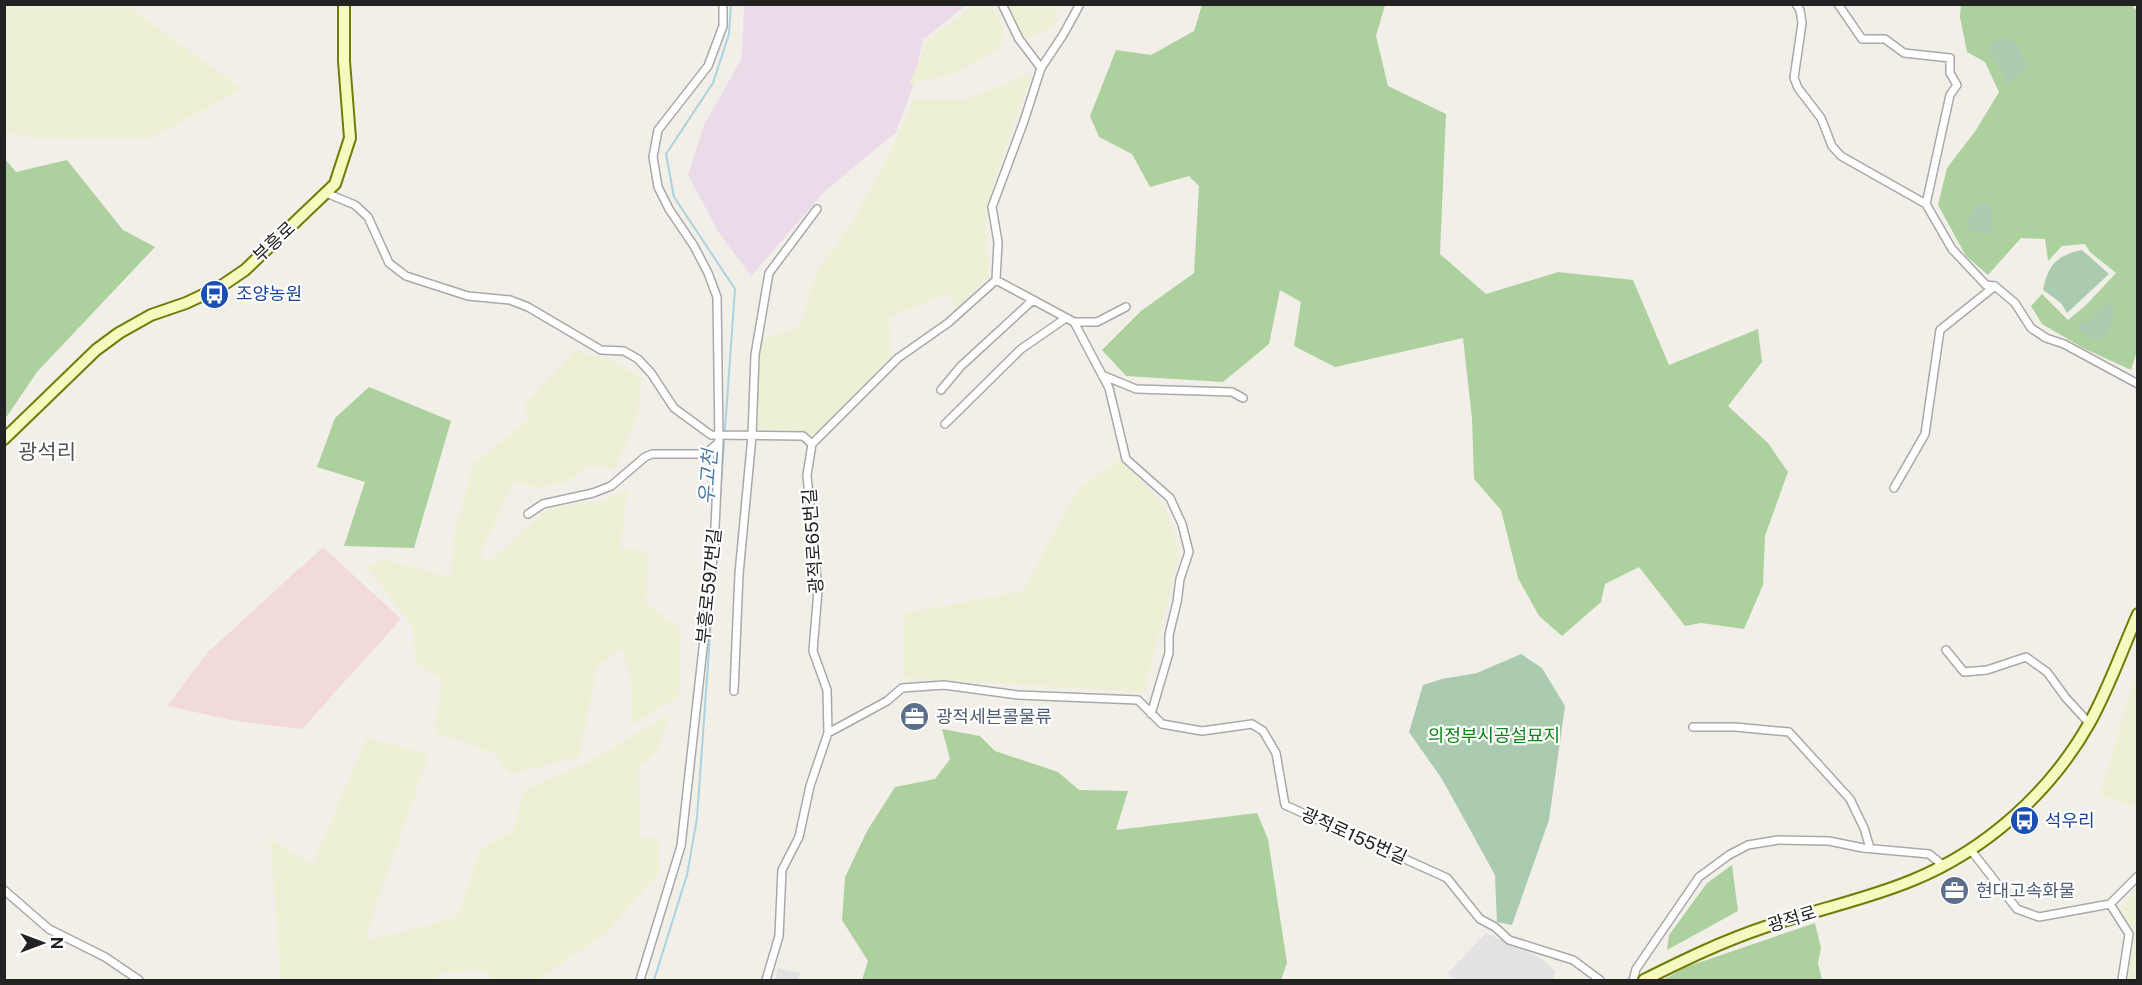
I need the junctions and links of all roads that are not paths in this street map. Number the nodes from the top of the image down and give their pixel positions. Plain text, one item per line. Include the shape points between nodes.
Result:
1 (344, 4) edge
2 (723, 4) edge
3 (1002, 4) edge
4 (1080, 4) edge
5 (1796, 4) edge
6 (1838, 4) edge
7 (1041, 68) junction
8 (326, 193) junction
9 (1926, 204) junction
10 (817, 209) dead end
11 (996, 280) junction
12 (1995, 286) junction
13 (1033, 300) junction
14 (1126, 307) dead end
15 (1066, 318) junction
16 (1074, 322) junction
17 (1102, 375) junction
18 (2138, 384) edge
19 (941, 390) dead end
20 (1243, 398) dead end
21 (945, 424) dead end
22 (750, 436) junction
23 (721, 437) junction
24 (4, 439) edge
25 (812, 444) junction
26 (1894, 488) dead end
27 (528, 514) dead end
28 (2138, 614) edge
29 (1946, 650) dead end
30 (734, 691) dead end
31 (1151, 714) junction
32 (2089, 723) junction
33 (1693, 728) dead end
34 (828, 733) junction
35 (1870, 848) junction
36 (1970, 849) junction
37 (1944, 866) junction
38 (2138, 876) edge
39 (4, 890) edge
40 (2110, 904) junction
41 (140, 981) edge
42 (640, 981) edge
43 (765, 981) edge
44 (1600, 981) edge
45 (1633, 981) edge
46 (1644, 981) edge
47 (2122, 981) edge

1 - 8 main road, 부흥로 via 350,138 335,184
2 - 23 street, 부흥로597번길 via 723,26 708,66 658,130 653,157 658,187 694,246 717,297
3 - 7 street via 1018,39
4 - 7 street
5 - 9 street via 1802,23 1794,78 1821,118 1832,146 1841,156
6 - 9 street via 1862,39 1885,39 1904,53 1950,58 1950,73 1957,85 1950,95
7 - 11 street via 992,207 998,242
8 - 23 street via 355,205 368,217 389,263 406,276 468,296 510,300 601,350 624,351 651,373 674,408 711,435
8 - 24 main road, 부흥로 via 245,270 220,287 151,315 96,350
9 - 12 street via 1952,249 1986,285
10 - 22 street via 769,273 755,355
11 - 13 street
11 - 25 street via 948,323 898,358
12 - 18 street via 2015,303 2031,328
12 - 26 street via 1940,330 1925,434
13 - 15 street
13 - 19 street via 961,366
14 - 16 street via 1097,322
15 - 16 street
15 - 21 street via 1021,349
16 - 17 street
17 - 20 street via 1136,389 1232,392
17 - 31 street via 1109,388 1126,459 1170,498 1189,552 1180,579 1169,653
22 - 23 street
22 - 25 street via 803,436
22 - 30 street
23 - 27 street via 710,450 698,454 652,454 611,486 543,504
23 - 42 street, 부흥로597번길 via 714,549 681,846
25 - 34 street, 광적로65번길 via 807,475 818,590 813,651 827,690
28 - 32 main road, 광적로
29 - 32 street via 1964,672 1987,670 2026,657 2047,672
31 - 34 street, 광적로155번길 via 1138,700 1018,695 933,686 902,688
31 - 44 street, 광적로155번길 via 1162,724 1202,731 1252,724 1263,731 1276,753 1285,805 1447,878 1480,919 1509,940 1573,960
32 - 36 main road, 광적로 via 2042,789 2005,824
33 - 35 street via 1789,732 1850,799
34 - 43 street, 광적로65번길 via 810,786 799,837 782,870 779,936
35 - 37 street via 1929,854
35 - 45 street via 1829,841 1778,840 1757,842 1729,855 1700,877 1636,969
36 - 37 main road, 광적로
36 - 40 street via 2017,909 2040,917
37 - 46 main road, 광적로 via 1877,893 1712,946
38 - 40 street
39 - 41 street via 49,929 105,957
40 - 47 street via 2129,934

